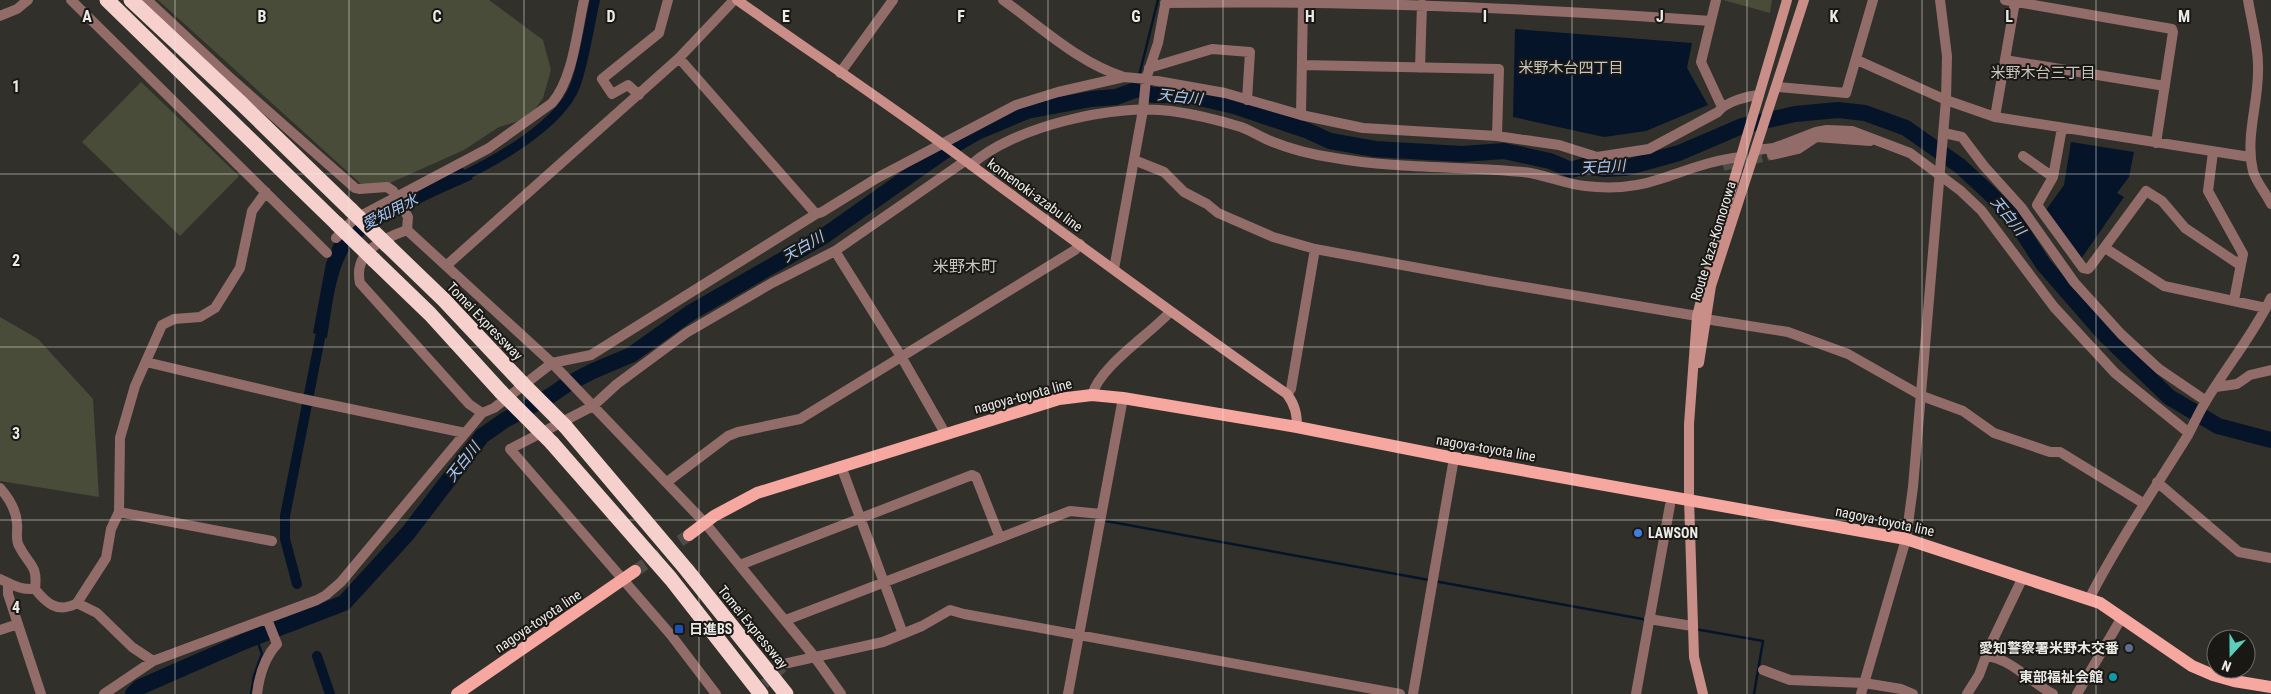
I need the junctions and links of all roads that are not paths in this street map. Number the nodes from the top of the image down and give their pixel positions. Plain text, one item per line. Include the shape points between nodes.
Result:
1 (28, 0) edge
2 (71, 0) edge
3 (108, 0) edge
4 (131, 0) edge
5 (147, 0) edge
6 (584, 0) edge
7 (668, 0) edge
8 (735, 0) edge
9 (893, 0) edge
10 (1003, 0) edge
11 (1246, 0) edge
12 (1716, 0) edge
13 (1787, 0) edge
14 (1804, 0) edge
15 (1873, 0) edge
16 (1940, 0) edge
17 (2248, 0) edge
18 (2010, 1) edge
19 (1165, 2) edge
20 (1303, 2) junction
21 (1480, 3) edge
22 (1422, 4) junction
23 (1536, 4) edge
24 (0, 16) edge
25 (1711, 21) junction
26 (679, 58) junction
27 (1857, 60) junction
28 (2005, 60) junction
29 (1302, 66) junction
30 (1149, 68) junction
31 (1420, 68) junction
32 (840, 73) junction
33 (1124, 78) junction
34 (1146, 79) junction
35 (2164, 86) junction
36 (1777, 87) junction
37 (638, 95) junction
38 (1759, 95) junction
39 (1247, 100) junction
40 (1946, 100) junction
41 (1722, 107) junction
42 (1143, 110) junction
43 (1301, 115) junction
44 (1995, 117) junction
45 (2062, 128) junction
46 (1944, 135) junction
47 (1497, 136) junction
48 (1881, 142) junction
49 (2156, 143) junction
50 (942, 144) junction
51 (1756, 147) junction
52 (2213, 152) junction
53 (1771, 155) tunnel mouth
54 (2023, 156) dead end
55 (1741, 157) junction
56 (2250, 157) junction
57 (1134, 160) junction
58 (966, 161) junction
59 (1723, 166) tunnel mouth
60 (1940, 177) junction
61 (2053, 177) junction
62 (1660, 180) junction
63 (266, 192) junction
64 (396, 196) junction
65 (2270, 198) edge
66 (816, 214) junction
67 (406, 230) junction
68 (337, 231) junction
69 (1080, 244) junction
70 (2105, 248) junction
71 (1316, 249) junction
72 (835, 251) junction
73 (327, 253) dead end
74 (446, 264) junction
75 (2240, 265) junction
76 (1114, 269) junction
77 (2271, 298) edge
78 (2234, 300) junction
79 (2266, 308) junction
80 (1170, 312) junction
81 (1701, 318) junction
82 (902, 358) junction
83 (146, 362) junction
84 (556, 367) junction
85 (2271, 370) edge
86 (2216, 387) junction
87 (1287, 394) junction
88 (1092, 395) junction
89 (1922, 396) junction
90 (1123, 398) junction
91 (2206, 401) junction
92 (593, 406) junction
93 (482, 413) junction
94 (1296, 427) junction
95 (465, 433) junction
96 (945, 433) junction
97 (2189, 433) junction
98 (1454, 458) junction
99 (841, 466) junction
100 (667, 482) junction
101 (2157, 482) junction
102 (0, 488) edge
103 (1689, 498) junction
104 (2143, 503) junction
105 (1670, 505) dead end
106 (119, 512) junction
107 (1101, 514) junction
108 (859, 517) junction
109 (705, 524) junction
110 (689, 535) tunnel mouth
111 (1000, 538) junction
112 (1906, 539) junction
113 (272, 541) dead end
114 (2271, 558) edge
115 (740, 564) junction
116 (635, 571) tunnel mouth
117 (2023, 577) junction
118 (4, 581) edge
119 (623, 581) junction
120 (883, 582) junction
121 (35, 588) junction
122 (2089, 599) junction
123 (77, 603) junction
124 (2122, 617) junction
125 (267, 619) junction
126 (1649, 619) junction
127 (786, 620) junction
128 (18, 624) junction
129 (1692, 626) junction
130 (0, 630) edge
131 (903, 634) junction
132 (1079, 635) junction
133 (814, 656) junction
134 (1986, 656) junction
135 (152, 661) junction
136 (788, 663) tunnel mouth
137 (1763, 670) dead end
138 (1864, 683) junction
139 (2266, 689) edge
140 (41, 694) edge
141 (104, 694) edge
142 (257, 694) edge
143 (457, 694) edge
144 (716, 694) edge
145 (761, 694) edge
146 (786, 694) edge
147 (840, 694) edge
148 (1068, 694) edge
149 (1400, 694) edge
150 (1413, 694) edge
151 (1636, 694) edge
152 (1703, 694) edge
153 (1861, 694) edge
154 (1913, 694) edge
155 (1967, 694) edge
156 (2053, 694) edge
157 (2077, 694) edge

1 - 24 street via 17,10
2 - 63 street
3 - 68 highway
4 - 146 highway, Tomei Expressway, bridge via 444,300 565,426
5 - 64 street via 355,188 387,187
6 - 64 street via 567,76 552,103 489,148
7 - 37 street via 659,33 602,79 612,94 628,85
8 - 26 street
8 - 32 main road, komenoki-azabu line
9 - 32 street
10 - 33 street via 1105,72
11 - 19 street
11 - 20 street
12 - 25 street
13 - 38 main road, Route Yaza-Komorowa
14 - 36 main road, Route Yaza-Komorowa
15 - 27 street
16 - 40 street via 1947,56
17 - 56 street via 2258,54
18 - 28 street
18 - 35 street via 2168,27 2173,32
19 - 30 street via 1158,43
20 - 22 street
20 - 29 street
21 - 22 street
21 - 23 street
22 - 31 street
23 - 25 street
25 - 41 street via 1701,66
26 - 37 street
26 - 66 street
27 - 36 street via 1846,93
27 - 40 street
28 - 35 street
28 - 44 street
29 - 31 street
29 - 43 street
30 - 34 street
30 - 39 street via 1212,50 1250,52
31 - 47 street via 1499,69
32 - 50 main road, komenoki-azabu line
33 - 34 street
33 - 50 street via 1016,105
34 - 39 street
34 - 42 street
35 - 49 street
36 - 51 main road, Route Yaza-Komorowa
37 - 74 street
38 - 41 street via 1746,96
38 - 55 main road, Route Yaza-Komorowa
39 - 43 street
40 - 44 street
40 - 46 street
41 - 47 street via 1662,143 1635,152 1604,156 1587,155 1559,145
42 - 57 street
42 - 58 street via 1066,120 1007,141
42 - 62 street via 1170,110 1194,115 1242,128 1288,148 1359,162 1526,172 1583,186 1616,188
43 - 47 street via 1363,128
44 - 45 street
45 - 49 street
45 - 61 street
46 - 60 street
46 - 91 street via 1962,137 2021,207 2074,282 2121,334 2159,369
48 - 51 street via 1852,131 1827,130 1774,148
48 - 53 street via 1816,137 1798,149
48 - 60 street via 1910,153
49 - 52 street
50 - 58 main road, komenoki-azabu line
50 - 66 street
51 - 81 main road, Route Yaza-Komorowa
52 - 56 street
52 - 75 street via 2208,191 2243,251
54 - 61 street
55 - 62 street via 1698,166
55 - 81 main road, Route Yaza-Komorowa via 1702,289
56 - 65 street via 2253,173
57 - 71 street via 1164,172 1184,192 1218,213 1273,237
57 - 76 street
58 - 69 main road, komenoki-azabu line
58 - 72 street
59 - 62 street
60 - 89 street
60 - 97 street via 1981,210 2033,281 2092,350 2137,392
61 - 70 street via 2037,207 2083,268 2088,269
63 - 73 street
63 - 83 street via 252,211 240,268 215,308 200,317 174,319 162,325
64 - 67 street via 407,215
64 - 68 street
66 - 84 street via 591,355
67 - 74 street
67 - 93 street via 392,235 364,255 358,272 360,283 469,404
68 - 145 highway, bridge via 374,260 430,314 552,443 671,579
69 - 76 main road, komenoki-azabu line
69 - 82 street
70 - 75 street via 2146,191 2162,201 2185,228
70 - 78 street via 2159,284
71 - 81 street
71 - 87 street via 1291,389
72 - 82 street
72 - 92 street via 686,333
74 - 84 street
75 - 78 street
76 - 80 main road, komenoki-azabu line
77 - 79 street
78 - 79 street
79 - 86 street
80 - 87 main road, komenoki-azabu line
80 - 88 street via 1119,358 1094,386
81 - 89 street via 1796,336 1848,354
81 - 103 main road, Route Yaza-Komorowa via 1688,424
82 - 96 street
82 - 100 street via 800,419 728,436
83 - 95 street
83 - 106 street via 135,386 120,438
84 - 92 street
84 - 93 street
85 - 86 street via 2250,375 2237,384
86 - 91 street
87 - 94 main road via 1297,416
88 - 90 main road, nagoya-toyota line
88 - 96 main road, nagoya-toyota line via 1059,399
89 - 104 street via 1963,411 1994,433 2050,452 2060,452
89 - 112 street
90 - 94 main road, nagoya-toyota line
90 - 107 street
91 - 97 street
92 - 100 street
92 - 119 street via 510,448
93 - 95 street
94 - 98 main road, nagoya-toyota line
95 - 125 street via 337,587 317,600
96 - 99 main road, nagoya-toyota line
97 - 101 street
98 - 103 main road, nagoya-toyota line
98 - 150 street
99 - 108 street
99 - 109 main road, nagoya-toyota line via 758,493
100 - 109 street
101 - 104 street
101 - 114 street via 2239,552
102 - 121 street via 14,508 18,546 36,574
103 - 112 main road, nagoya-toyota line
103 - 129 main road, Route Yaza-Komorowa
104 - 122 street
105 - 126 street
106 - 113 street
106 - 123 street via 111,529 106,558
107 - 111 street via 1070,511
107 - 132 street
108 - 111 street via 975,475
108 - 115 street
108 - 120 street
109 - 110 main road, nagoya-toyota line
109 - 115 street
111 - 120 street
112 - 117 main road, nagoya-toyota line
112 - 138 street
115 - 127 street
116 - 119 main road, nagoya-toyota line
117 - 122 main road, nagoya-toyota line
117 - 134 street
118 - 121 street via 25,589
118 - 128 street
119 - 143 main road, nagoya-toyota line
119 - 144 street via 671,635
120 - 127 street
120 - 131 street
121 - 123 street via 49,605 70,607
122 - 124 main road, nagoya-toyota line
123 - 135 street via 96,613
124 - 139 main road, nagoya-toyota line via 2192,666 2234,682
124 - 157 street
125 - 135 street
125 - 142 street via 277,644 258,680
126 - 129 street
126 - 151 street
127 - 133 street
128 - 130 street
128 - 140 street
129 - 152 main road, Route Yaza-Komorowa via 1694,657
131 - 132 street via 950,610
131 - 133 street via 883,642
132 - 148 street
132 - 149 street
133 - 136 street
133 - 147 street
134 - 155 street
134 - 156 street via 2015,668
135 - 141 street
137 - 138 street via 1790,680
138 - 153 street
138 - 154 street

